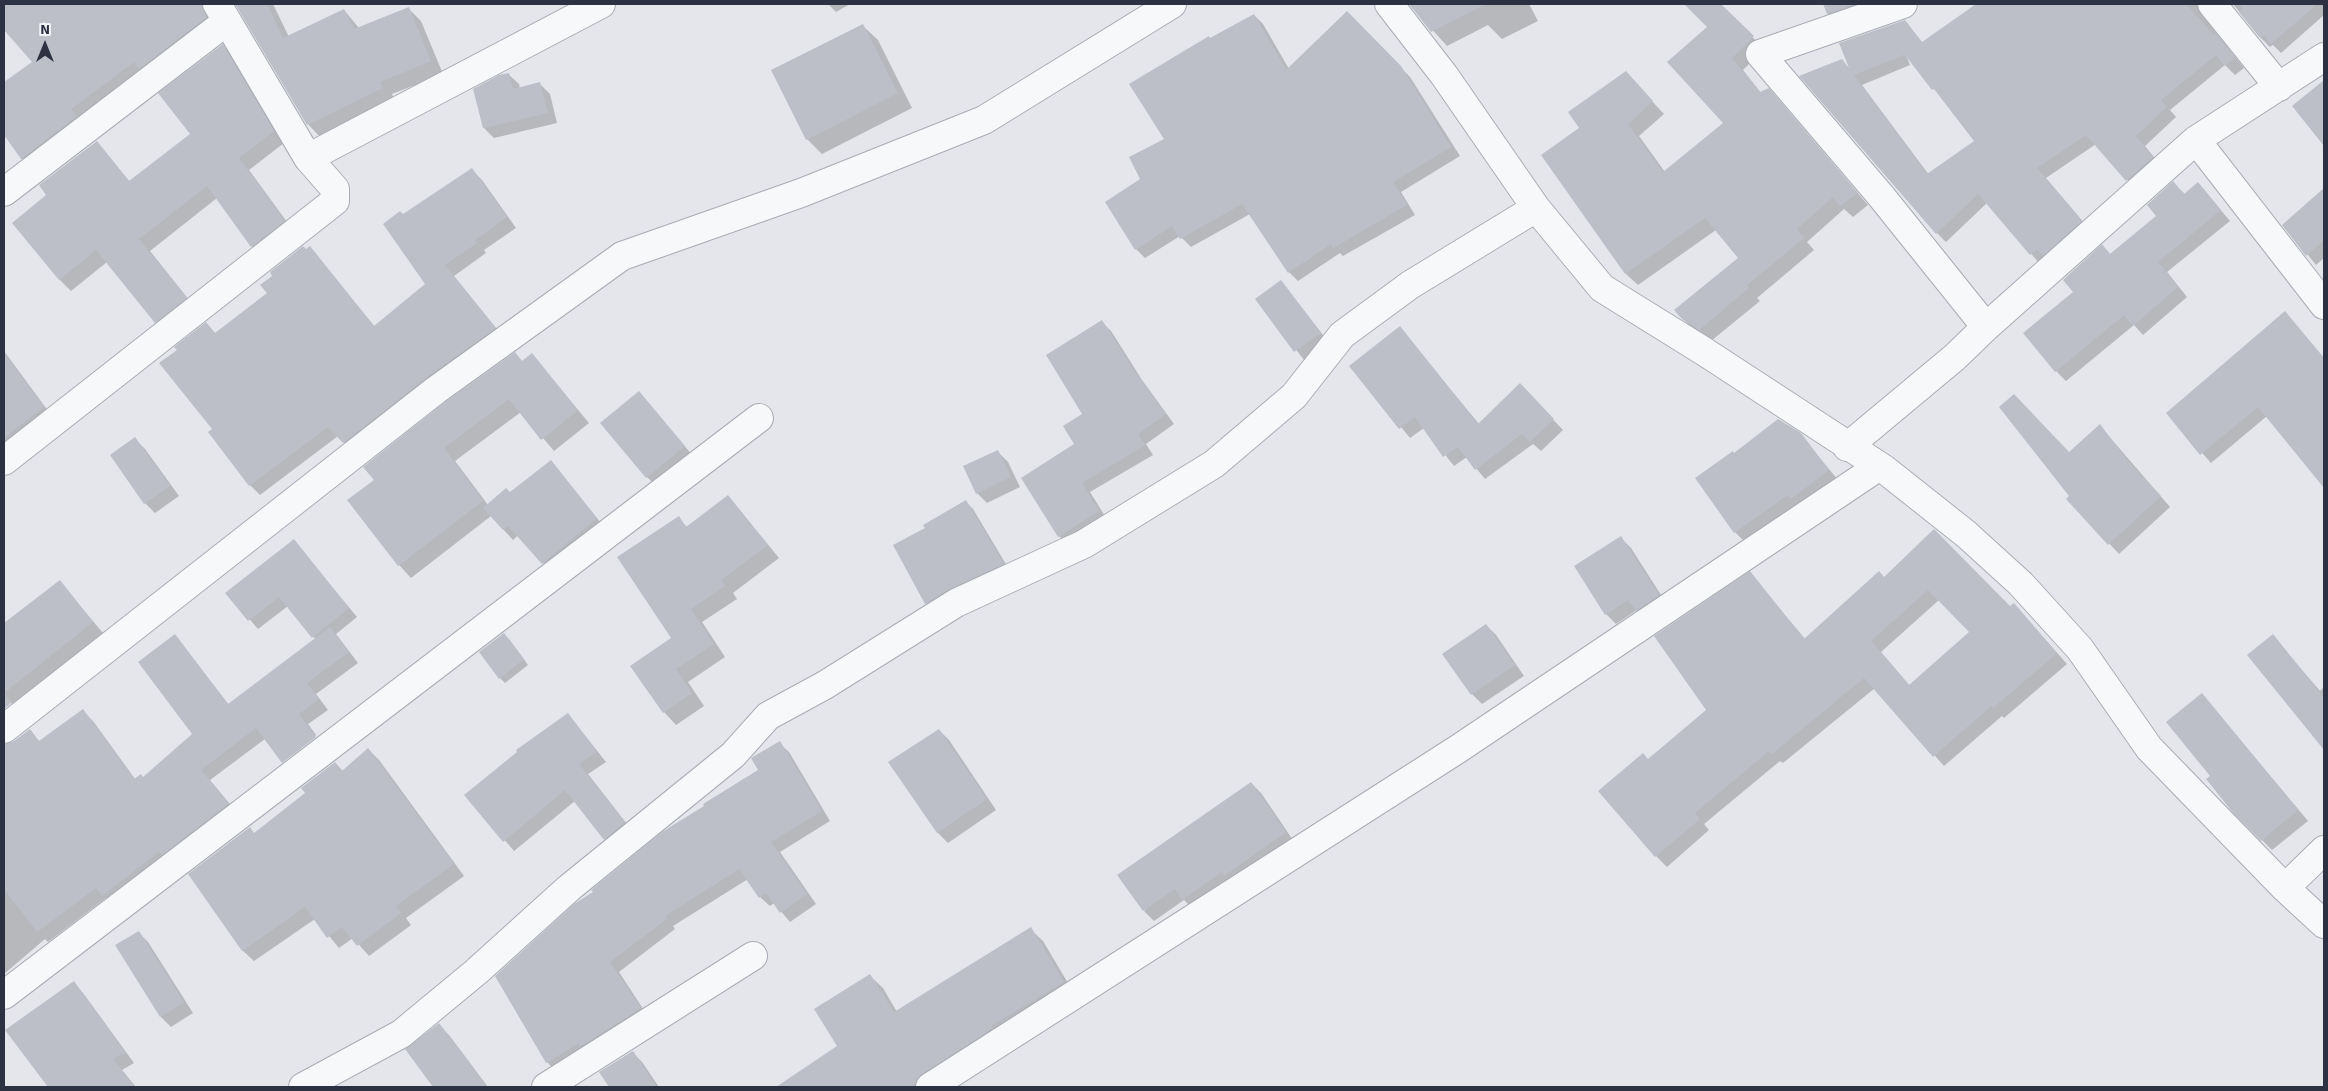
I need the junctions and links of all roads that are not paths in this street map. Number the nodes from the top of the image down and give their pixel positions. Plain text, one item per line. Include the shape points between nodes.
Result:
1 (601, 4) edge
2 (1172, 4) edge
3 (1389, 4) edge
4 (1903, 4) edge
5 (2212, 4) edge
6 (222, 13) edge
7 (2324, 57) edge
8 (2279, 87) junction
9 (2196, 140) junction
10 (308, 158) junction
11 (4, 192) edge
12 (1536, 208) junction
13 (2324, 305) edge
14 (1986, 326) junction
15 (759, 418) dead end
16 (1847, 447) junction
17 (4, 462) edge
18 (1878, 467) junction
19 (4, 729) edge
20 (2324, 850) edge
21 (2285, 888) junction
22 (2324, 924) edge
23 (754, 956) dead end
24 (4, 995) edge
25 (303, 1087) edge
26 (546, 1087) edge
27 (930, 1087) edge

1 - 10 street
2 - 19 street via 984,120 801,193 622,256 436,390
3 - 12 street via 1444,75
4 - 14 street via 1760,54
5 - 8 street
6 - 10 street
6 - 11 street
7 - 8 street
8 - 9 street
9 - 13 street
9 - 14 street
10 - 17 street via 335,189 335,201
12 - 16 street via 1602,288
12 - 25 street via 1410,286 1342,335 1294,396 1214,464 1084,544 956,602 825,685 768,716 733,756 569,888 401,1034
14 - 16 street via 1955,357
15 - 24 street
16 - 18 street
18 - 21 street via 1966,534 2021,584 2080,649 2149,748
18 - 27 street via 1458,749
20 - 21 street
21 - 22 street
23 - 26 street

